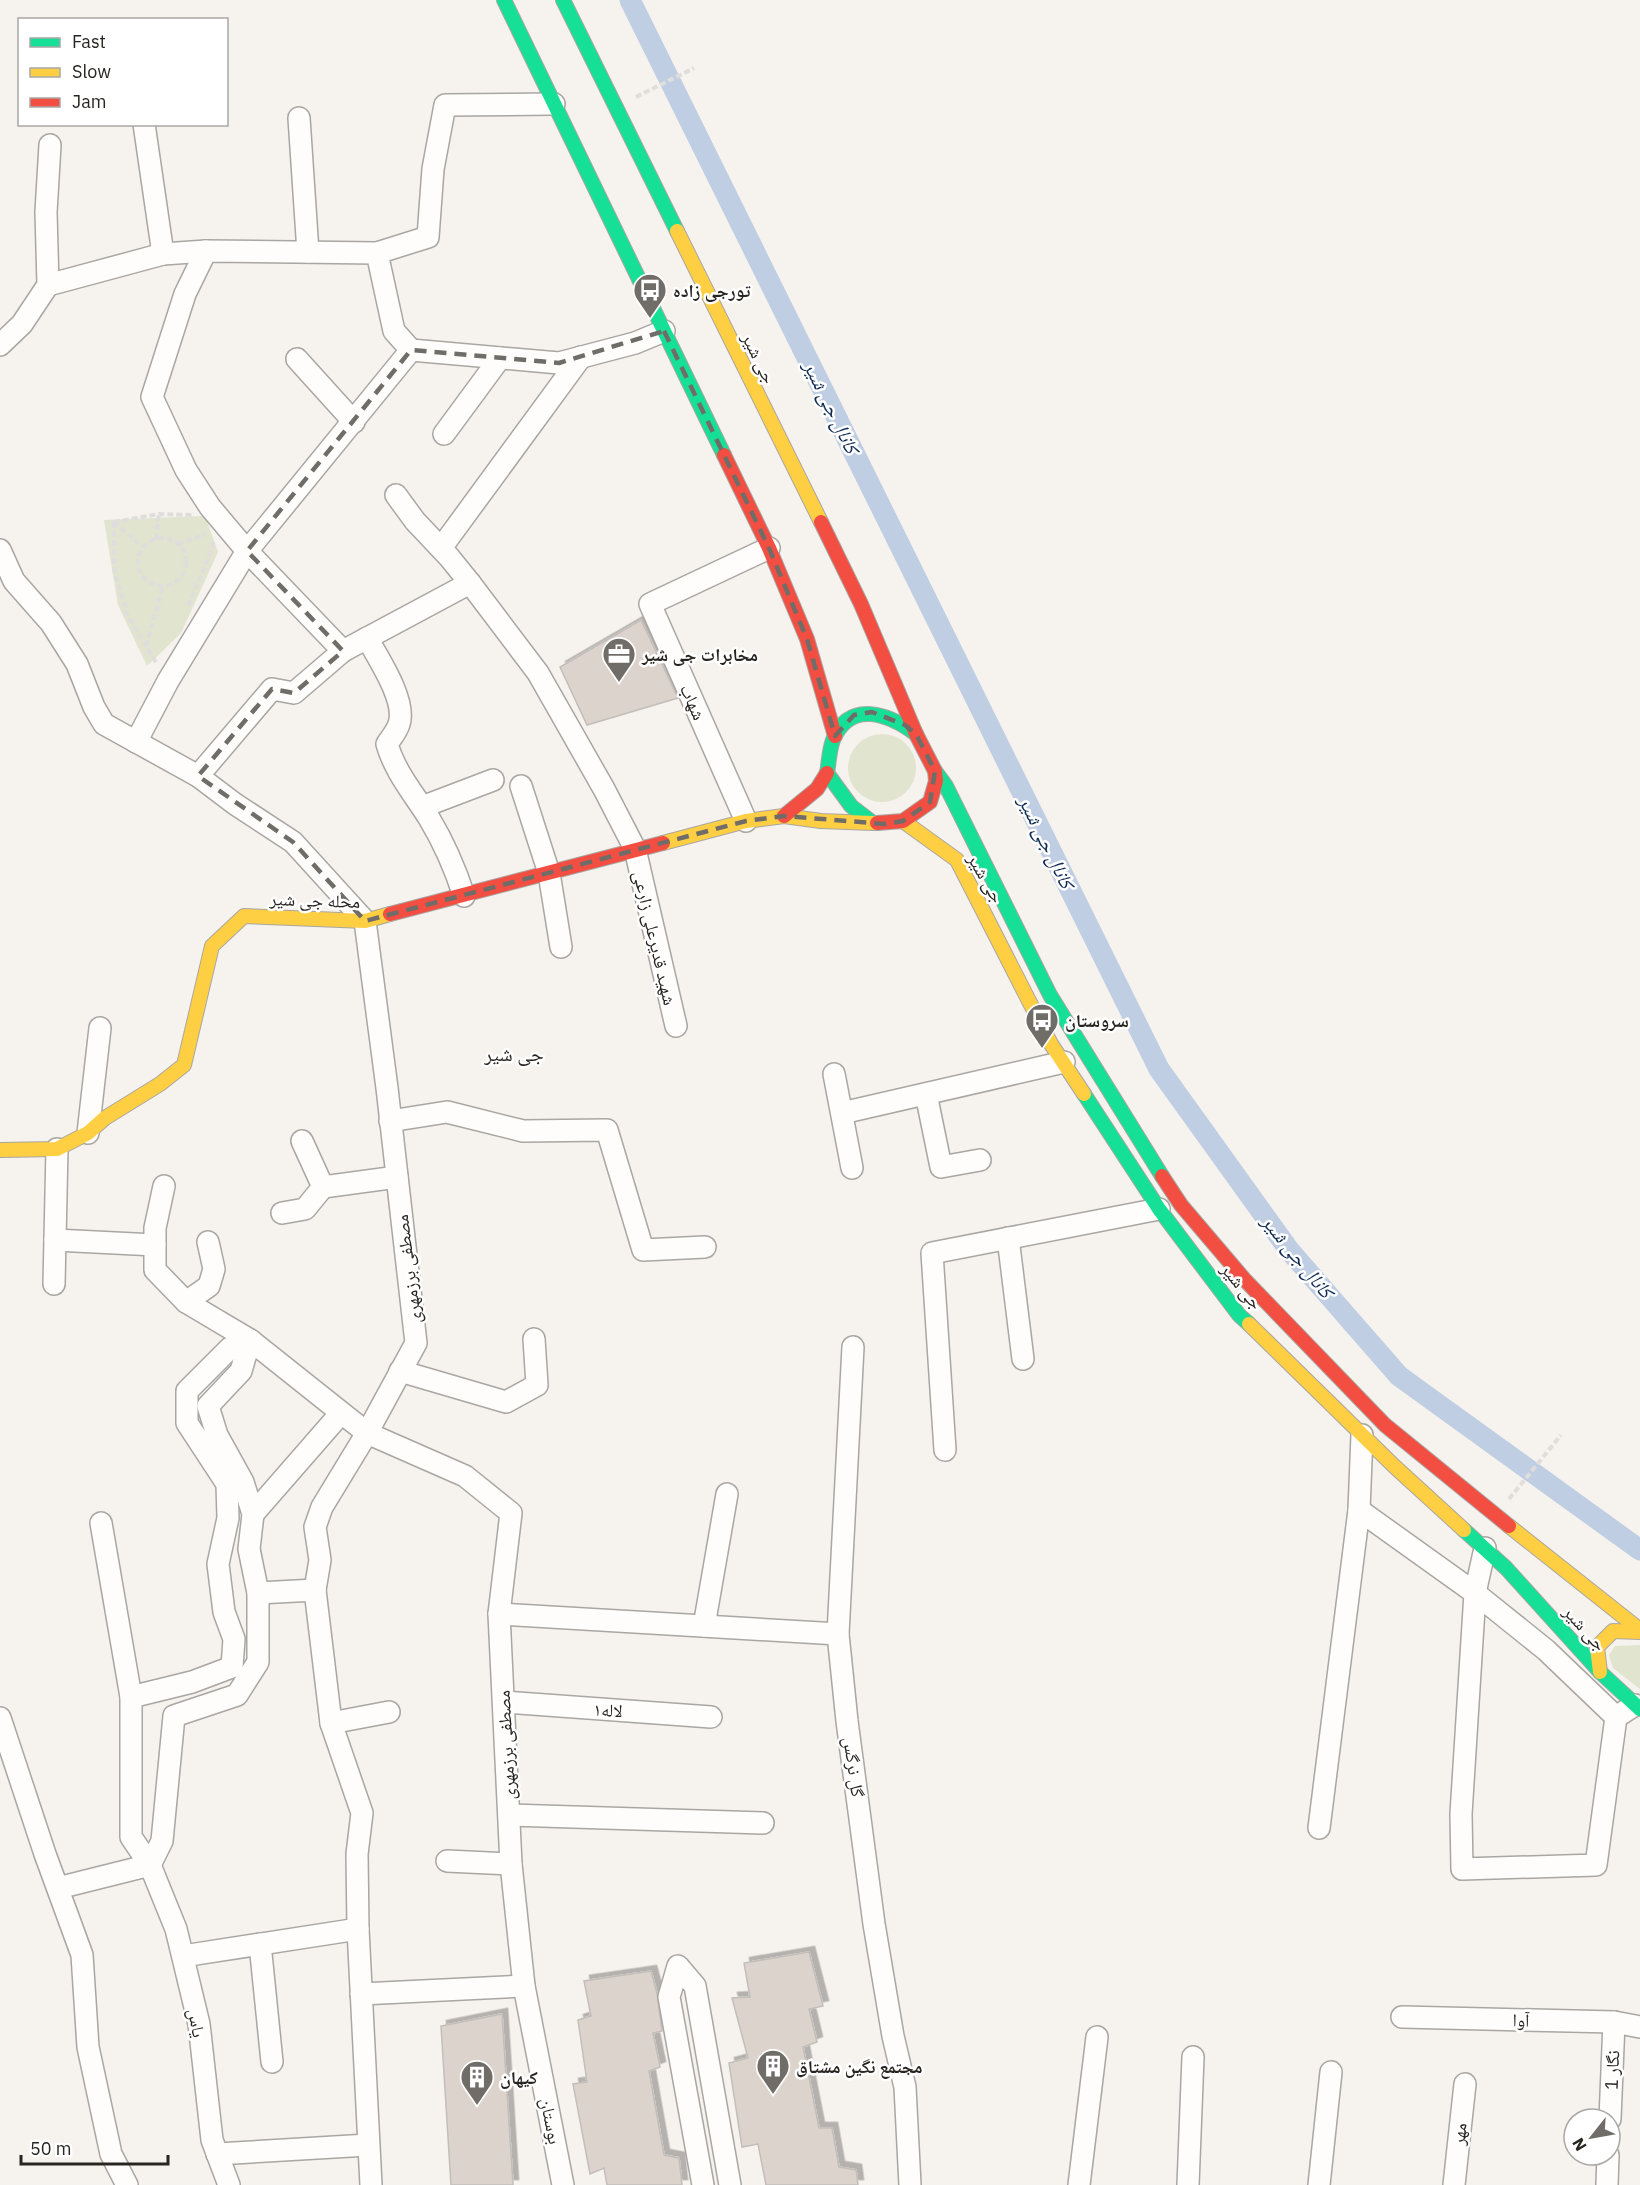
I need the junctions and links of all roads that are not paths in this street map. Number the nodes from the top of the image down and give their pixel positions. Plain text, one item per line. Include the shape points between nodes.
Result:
1 (504, 0) edge
2 (563, 0) edge
3 (554, 104) junction
4 (299, 118) dead end
5 (144, 126) edge
6 (50, 145) dead end
7 (206, 251) junction
8 (308, 252) junction
9 (377, 253) junction
10 (163, 254) junction
11 (48, 285) junction
12 (664, 331) junction
13 (0, 345) edge
14 (411, 350) junction
15 (581, 357) junction
16 (500, 358) junction
17 (297, 359) dead end
18 (354, 422) junction
19 (444, 434) dead end
20 (396, 495) dead end
21 (441, 548) junction
22 (769, 548) junction
23 (0, 550) edge
24 (247, 551) junction
25 (470, 583) junction
26 (367, 638) junction
27 (343, 651) junction
28 (916, 734) junction
29 (835, 736) junction
30 (136, 742) junction
31 (935, 771) junction
32 (827, 773) junction
33 (198, 776) junction
34 (493, 780) dead end
35 (521, 786) dead end
36 (422, 807) junction
37 (784, 816) junction
38 (746, 821) junction
39 (903, 821) junction
40 (873, 823) junction
41 (635, 849) junction
42 (549, 873) junction
43 (464, 896) junction
44 (365, 921) junction
45 (561, 947) dead end
46 (676, 1026) dead end
47 (100, 1028) dead end
48 (1064, 1062) junction
49 (834, 1074) dead end
50 (926, 1094) junction
51 (842, 1113) junction
52 (390, 1121) junction
53 (88, 1133) junction
54 (302, 1141) dead end
55 (57, 1149) junction
56 (0, 1150) edge
57 (980, 1160) dead end
58 (852, 1168) dead end
59 (397, 1177) junction
60 (164, 1186) dead end
61 (323, 1187) junction
62 (1159, 1209) junction
63 (282, 1213) dead end
64 (1008, 1238) junction
65 (55, 1240) junction
66 (208, 1242) dead end
67 (154, 1245) junction
68 (705, 1246) dead end
69 (54, 1284) dead end
70 (186, 1302) junction
71 (534, 1339) dead end
72 (250, 1340) junction
73 (853, 1347) dead end
74 (1023, 1359) dead end
75 (400, 1371) junction
76 (341, 1413) junction
77 (367, 1433) junction
78 (1362, 1435) junction
79 (945, 1450) dead end
80 (727, 1494) dead end
81 (1359, 1510) junction
82 (253, 1514) junction
83 (101, 1523) dead end
84 (1485, 1548) junction
85 (315, 1590) junction
86 (258, 1593) junction
87 (1475, 1593) junction
88 (499, 1614) junction
89 (704, 1626) junction
90 (1640, 1631) edge
91 (838, 1634) junction
92 (1600, 1672) junction
93 (131, 1697) junction
94 (504, 1702) junction
95 (1637, 1707) edge
96 (389, 1712) dead end
97 (711, 1717) dead end
98 (1616, 1717) junction
99 (0, 1718) edge
100 (331, 1723) junction
101 (510, 1815) junction
102 (763, 1823) dead end
103 (1319, 1828) dead end
104 (447, 1861) dead end
105 (511, 1863) junction
106 (150, 1865) junction
107 (58, 1888) junction
108 (358, 1929) junction
109 (260, 1944) junction
110 (183, 1956) junction
111 (524, 1986) junction
112 (361, 1994) junction
113 (1402, 2017) dead end
114 (1614, 2022) junction
115 (1640, 2027) edge
116 (1097, 2037) dead end
117 (1193, 2057) dead end
118 (272, 2062) dead end
119 (1331, 2072) dead end
120 (1465, 2084) dead end
121 (1610, 2107) edge
122 (368, 2145) junction
123 (217, 2154) junction
124 (1608, 2167) edge
125 (127, 2185) edge
126 (229, 2185) edge
127 (371, 2185) edge
128 (563, 2185) edge
129 (703, 2185) edge
130 (730, 2185) edge
131 (910, 2185) edge
132 (1079, 2185) edge
133 (1188, 2185) edge
134 (1318, 2185) edge
135 (1454, 2185) edge
136 (1607, 2185) edge

1 - 3 main road
2 - 28 main road, جی شیر via 861,604
3 - 9 street via 445,105 433,169 428,237
3 - 12 main road
4 - 8 street
5 - 10 street
6 - 11 street via 46,212
7 - 8 street
7 - 10 street
7 - 24 street via 185,294 152,397 186,470 210,507
8 - 9 street
9 - 14 street via 394,331
10 - 11 street
11 - 13 street via 22,324
12 - 15 street
12 - 22 main road
14 - 16 street
14 - 18 street
15 - 16 street via 559,363
15 - 21 street
16 - 19 street
17 - 18 street
18 - 24 street
20 - 21 street, شهید قدیرعلی زارعی
21 - 25 street, شهید قدیرعلی زارعی
22 - 29 main road via 807,639
22 - 38 street, شهاب via 650,604
23 - 30 street via 14,581 51,623 77,664 104,724
24 - 27 street
24 - 30 street
25 - 26 street
25 - 41 street, شهید قدیرعلی زارعی via 538,673
26 - 27 street
26 - 36 street via 399,701 400,723 387,744 392,760
27 - 33 street via 294,693 272,689
28 - 29 main road via 905,725 872,712 854,715
28 - 31 main road
29 - 32 main road
30 - 33 street
31 - 39 main road via 930,802
31 - 90 main road, جی شیر via 1050,996 1181,1205 1244,1279 1385,1425
32 - 37 main road via 817,789
32 - 40 main road via 851,806
33 - 44 street via 293,842
34 - 36 street
35 - 42 street
36 - 43 street via 453,862
37 - 38 main road, محله جی شیر
37 - 40 main road, محله جی شیر
38 - 41 main road, محله جی شیر
39 - 40 main road
39 - 48 main road, جی شیر via 957,860
41 - 42 main road, محله جی شیر
41 - 46 street, شهید قدیرعلی زارعی
42 - 43 main road, محله جی شیر
42 - 45 street
43 - 44 main road, محله جی شیر
44 - 52 street, مصطفی برزمهری
44 - 53 main road, محله جی شیر via 244,916 212,946 184,1065
47 - 53 street
48 - 50 street
48 - 62 main road, جی شیر
49 - 51 street
50 - 51 street
50 - 57 street via 941,1167
51 - 58 street
52 - 59 street, مصطفی برزمهری
52 - 68 street via 447,1112 524,1131 607,1130 643,1250
53 - 55 main road, محله جی شیر
54 - 61 street
55 - 56 main road, محله جی شیر
55 - 65 street
59 - 61 street
59 - 75 street, مصطفی برزمهری via 416,1343
60 - 67 street
61 - 63 street via 305,1209
62 - 64 street
62 - 78 main road, جی شیر via 1239,1315
64 - 74 street
64 - 79 street via 932,1253
65 - 67 street
65 - 69 street
66 - 70 street via 214,1269 209,1286
67 - 70 street via 155,1270
70 - 72 street
71 - 75 street via 537,1385 506,1402
72 - 76 street
72 - 82 street via 241,1371 208,1406 217,1435 243,1482
72 - 93 street via 230,1348 187,1391 187,1423 227,1484 228,1518 218,1563 224,1612 234,1639 232,1667
73 - 91 street, گل نرگس
75 - 77 street, مصطفی برزمهری
76 - 77 street
76 - 82 street
77 - 85 street via 322,1507 315,1527 320,1560
77 - 88 street, مصطفی برزمهری via 465,1476 511,1513
78 - 81 street
78 - 84 main road, جی شیر
80 - 89 street
81 - 87 street
81 - 103 street
82 - 86 street via 249,1549
83 - 93 street, یاس
84 - 87 street
84 - 92 main road, جی شیر
85 - 86 street
85 - 100 street
86 - 106 street via 258,1662 237,1695 174,1716 162,1840
87 - 98 street via 1546,1650
87 - 98 street via 1461,1814 1462,1869 1596,1865
88 - 89 street
88 - 94 street, مصطفی برزمهری
89 - 91 street
90 - 92 main road via 1613,1631 1597,1647
91 - 131 street, گل نرگس via 874,1923 905,2087
92 - 95 main road, جی شیر
93 - 106 street, یاس via 132,1837
94 - 97 street, لاله۱
94 - 101 street, مصطفی برزمهری
95 - 98 street
96 - 100 street
99 - 107 street
100 - 108 street via 362,1813 357,1854
101 - 102 street
101 - 105 street, مصطفی برزمهری
104 - 105 street
105 - 111 street, مصطفی برزمهری
106 - 107 street
106 - 110 street, یاس
107 - 125 street via 82,1955 88,2047 111,2154
108 - 109 street
108 - 112 street
109 - 110 street
109 - 118 street
110 - 123 street, یاس via 199,2024 212,2140
111 - 112 street
111 - 128 street, بوستان
112 - 122 street
113 - 114 street, آوا
114 - 115 street, آوا
114 - 121 street, نگار 1
116 - 132 street
117 - 133 street
119 - 134 street
120 - 135 street, مهر
122 - 123 street
122 - 127 street
123 - 126 street, یاس
124 - 136 street
129 - 130 street via 669,1997 678,1966 695,1986

